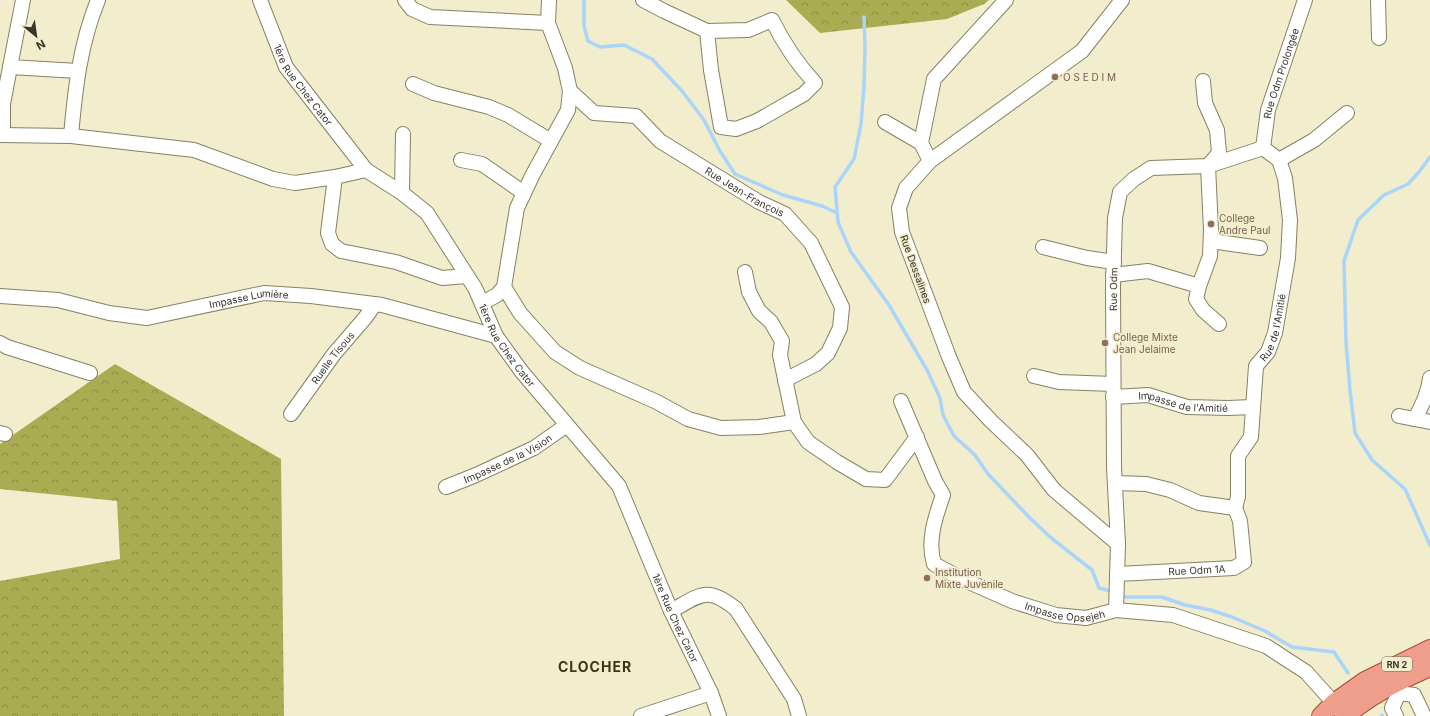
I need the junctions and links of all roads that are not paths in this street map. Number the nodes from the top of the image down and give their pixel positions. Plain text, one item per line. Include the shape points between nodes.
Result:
1 (23, 0) edge
2 (98, 0) edge
3 (260, 0) edge
4 (405, 0) edge
5 (549, 0) edge
6 (643, 0) edge
7 (1006, 0) edge
8 (1122, 0) edge
9 (1306, 0) edge
10 (1378, 0) edge
11 (548, 23) junction
12 (707, 31) junction
13 (1379, 38) dead end
14 (10, 67) junction
15 (78, 71) junction
16 (1203, 81) dead end
17 (412, 84) dead end
18 (570, 91) junction
19 (1347, 113) dead end
20 (885, 122) dead end
21 (404, 134) dead end
22 (1, 136) edge
23 (71, 136) junction
24 (552, 141) junction
25 (921, 143) junction
26 (1263, 148) junction
27 (461, 160) dead end
28 (1279, 160) junction
29 (930, 161) junction
30 (1208, 166) junction
31 (366, 170) junction
32 (334, 177) junction
33 (402, 193) junction
34 (524, 193) junction
35 (1211, 241) junction
36 (1043, 247) dead end
37 (1260, 248) dead end
38 (1113, 268) junction
39 (745, 272) dead end
40 (467, 276) junction
41 (1199, 286) junction
42 (504, 288) junction
43 (0, 296) edge
44 (482, 303) junction
45 (375, 304) junction
46 (1219, 324) dead end
47 (496, 336) junction
48 (0, 343) edge
49 (90, 373) dead end
50 (1034, 376) dead end
51 (785, 380) junction
52 (1430, 386) edge
53 (1113, 390) junction
54 (901, 402) dead end
55 (1253, 407) junction
56 (291, 414) dead end
57 (1399, 416) dead end
58 (1415, 419) junction
59 (794, 422) junction
60 (1430, 422) edge
61 (567, 425) junction
62 (916, 438) junction
63 (1115, 483) junction
64 (446, 487) dead end
65 (1235, 508) junction
66 (1118, 544) junction
67 (1117, 574) junction
68 (1116, 610) junction
69 (671, 611) junction
70 (1430, 650) edge
71 (1430, 667) edge
72 (1394, 681) junction
73 (711, 693) junction
74 (1345, 708) edge
75 (640, 716) edge
76 (719, 716) edge
77 (799, 716) edge
78 (1321, 716) edge
79 (1396, 716) edge
80 (1424, 716) edge

1 - 14 street
2 - 15 street via 90,19
3 - 31 street, 1ère Rue Chez Cator via 286,67
4 - 11 street via 412,9 430,17
5 - 11 street
6 - 12 street
7 - 25 street via 934,78
8 - 29 street, Rue Dessalines via 1082,50
9 - 26 street, Rue Odm Prolongée via 1268,110
10 - 13 street
11 - 18 street via 565,68
12 - 12 street via 748,30 772,20 791,54 815,83 804,94 757,121 736,129 721,127
14 - 15 street
14 - 22 street
15 - 23 street
16 - 30 street via 1205,103 1217,130 1219,153
17 - 24 street via 434,93 489,107 529,126
18 - 24 street via 568,110
18 - 51 street, Rue Jean-François via 594,113 636,116 660,141 758,202 785,214 811,243 842,307 840,328 828,353 816,364
19 - 28 street via 1314,140
20 - 25 street
21 - 33 street
22 - 23 street
23 - 32 street via 194,150 274,179 295,183
24 - 34 street
25 - 29 street
26 - 28 street
26 - 30 street, Rue Odm
27 - 34 street via 482,164
28 - 55 street, Rue de l'Amitié via 1285,178 1290,220 1288,258 1274,333 1268,352 1256,366
29 - 66 street, Rue Dessalines via 906,188 899,208 902,232 964,392 1027,455 1054,490
30 - 35 street
30 - 38 street, Rue Odm via 1151,168 1134,178 1120,192 1115,218
31 - 32 street
31 - 33 street, 1ère Rue Chez Cator
32 - 40 street via 328,233 332,244 341,251 396,262 442,278
33 - 40 street, 1ère Rue Chez Cator via 427,213
34 - 42 street via 517,208
35 - 37 street
35 - 41 street via 1210,256
36 - 38 street via 1087,258
38 - 41 street via 1148,271
38 - 53 street, Rue Odm
39 - 51 street via 749,292 759,311 771,322 782,340 780,355
40 - 44 street, 1ère Rue Chez Cator
41 - 46 street via 1196,299 1203,310
42 - 44 street
42 - 59 street via 520,313 555,352 580,368 657,402 688,419 720,428 759,427
43 - 45 street, Impasse Lumière via 58,300 109,313 147,318 264,293
44 - 47 street, 1ère Rue Chez Cator
45 - 47 street, Impasse Lumière
45 - 56 street, Ruelle Tisous via 334,354
47 - 61 street, 1ère Rue Chez Cator via 522,372
48 - 49 street
50 - 53 street, Impasse de l'Amitié
51 - 59 street
52 - 58 street
53 - 55 street, Impasse de l'Amitié via 1148,395 1187,407
53 - 63 street, Rue Odm
54 - 62 street, Impasse Opsejeh
55 - 65 street, Rue de l'Amitié via 1252,437 1238,456 1238,497
57 - 58 street
58 - 60 street
59 - 62 street via 808,442 866,479 885,480
61 - 64 street, Impasse de la Vision via 534,448
61 - 69 street, 1ère Rue Chez Cator via 619,486
62 - 68 street, Impasse Opsejeh via 943,495 933,524 931,554 934,564 1012,601 1056,615 1086,618
63 - 65 street via 1146,484 1170,490 1199,503
63 - 66 street, Rue Odm
65 - 67 street, Rue Odm 1A via 1240,521 1244,562 1234,568
66 - 67 street, Rue Odm
67 - 68 street, Rue Odm
68 - 74 street, Impasse Opsejeh via 1173,615 1266,646 1306,672
69 - 73 street, 1ère Rue Chez Cator
69 - 77 street via 703,594 726,600 736,609 794,699
70 - 72 main road, RN 2
71 - 72 main road, RN 2
72 - 74 main road, RN 2 via 1369,688
72 - 79 street via 1392,708
72 - 80 street via 1414,695
73 - 75 street
73 - 76 street, 1ère Rue Chez Cator
74 - 78 main road, RN 2

